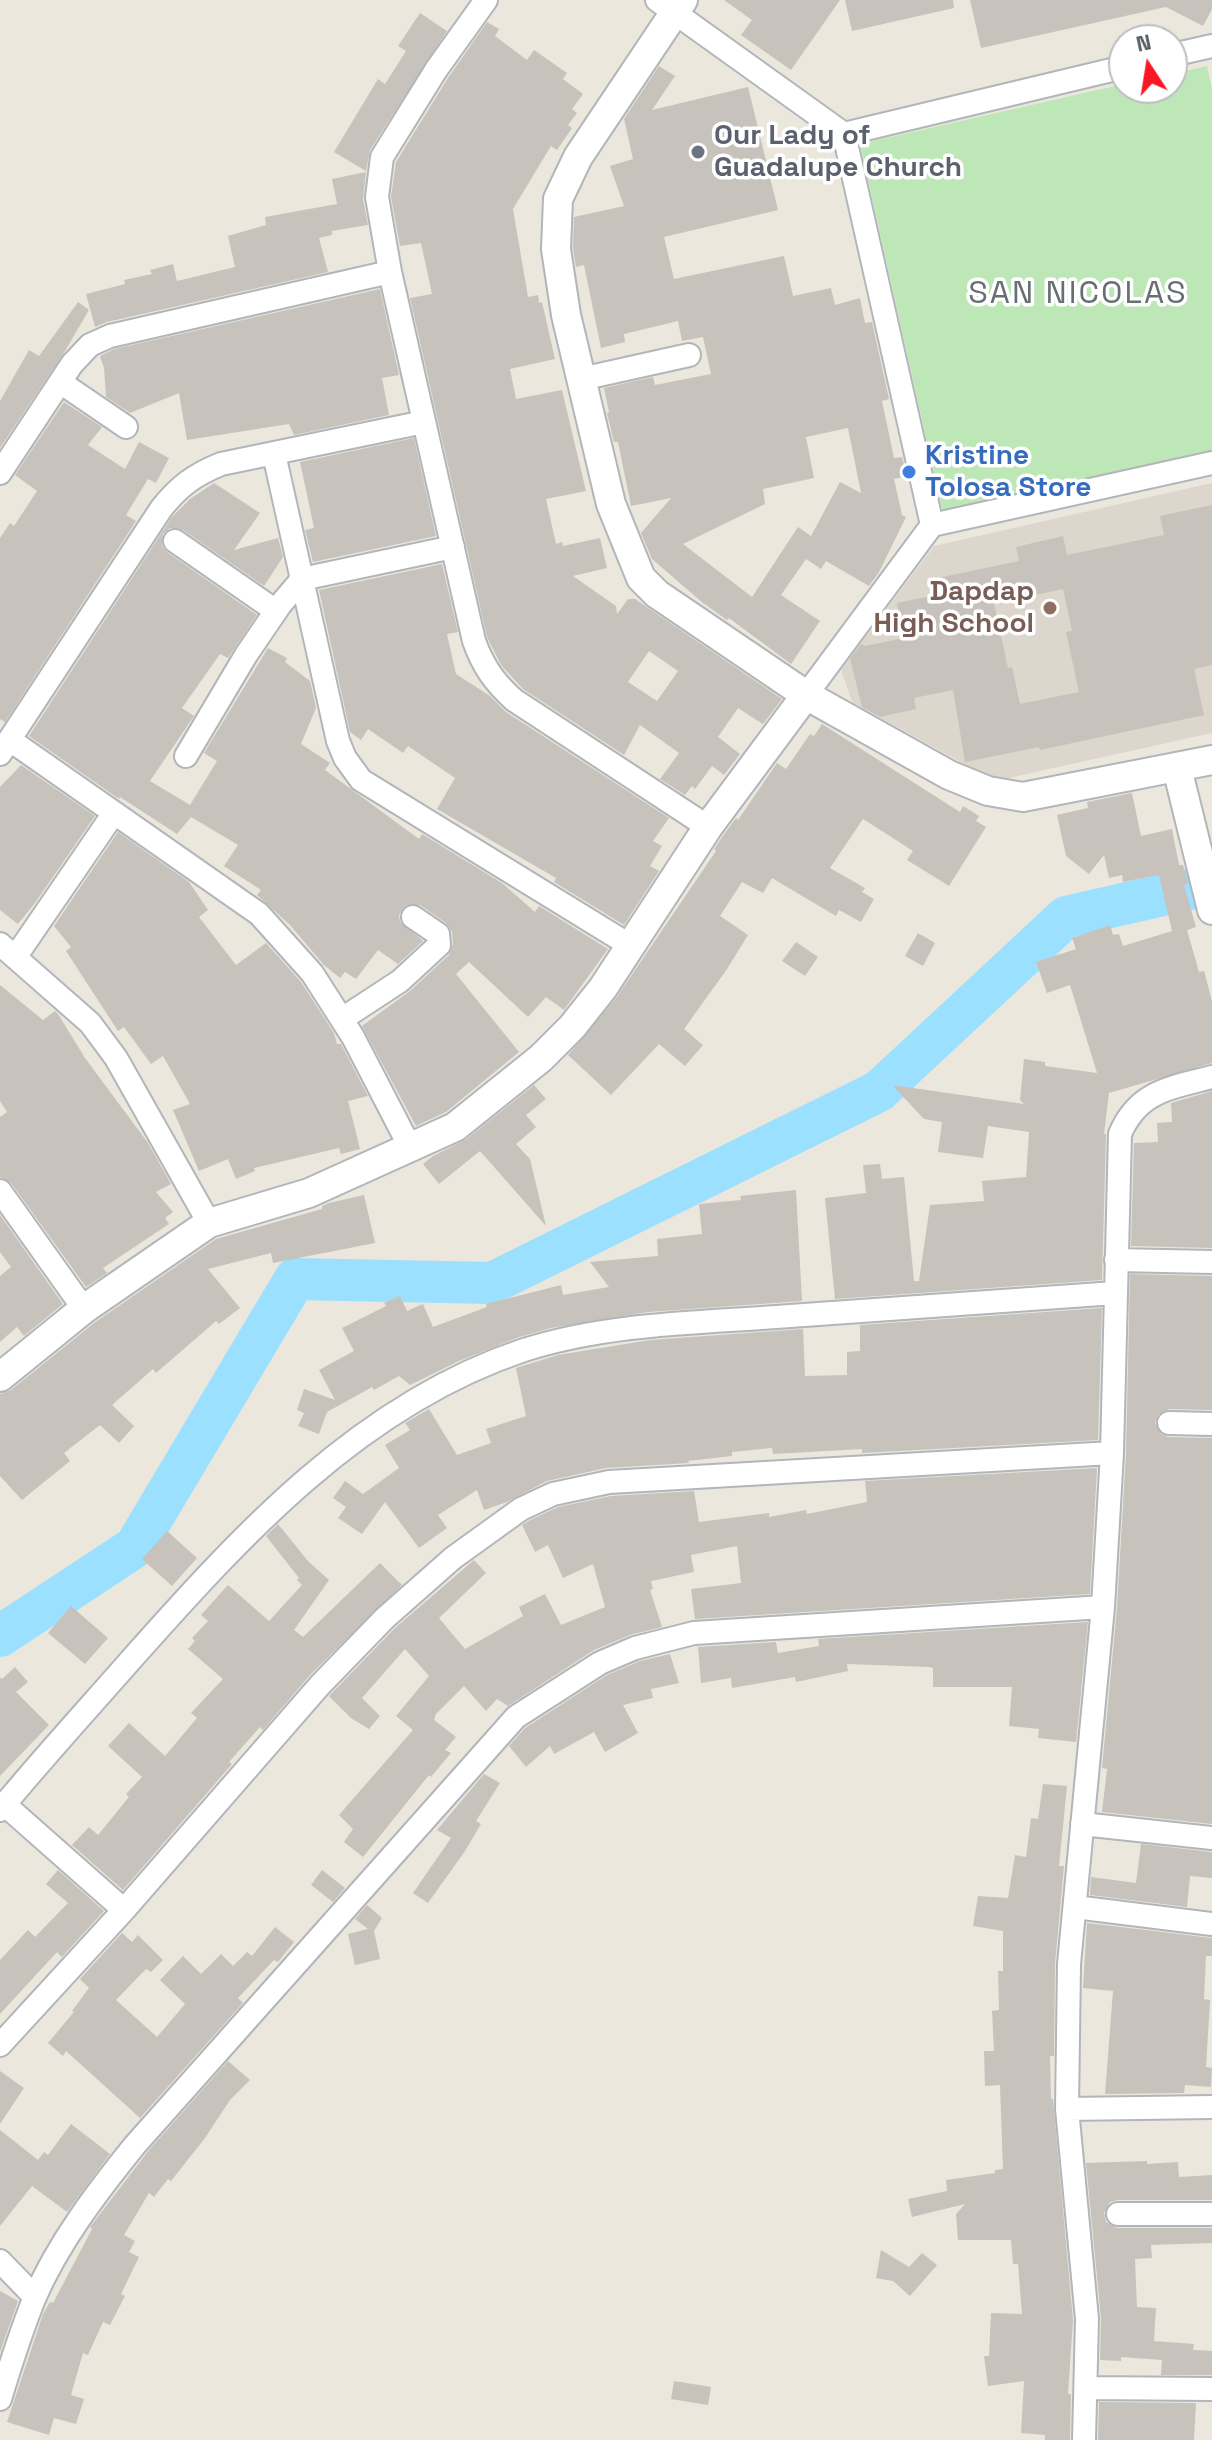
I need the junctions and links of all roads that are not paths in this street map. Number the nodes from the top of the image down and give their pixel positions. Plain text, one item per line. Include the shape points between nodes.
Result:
1 (486, 0) edge
2 (671, 4) edge
3 (1212, 46) edge
4 (1188, 51) edge
5 (1108, 71) edge
6 (844, 134) junction
7 (390, 272) junction
8 (689, 355) dead end
9 (581, 379) junction
10 (60, 382) junction
11 (424, 422) junction
12 (126, 427) dead end
13 (274, 454) junction
14 (1212, 463) edge
15 (0, 473) edge
16 (932, 525) junction
17 (175, 541) dead end
18 (453, 547) junction
19 (302, 579) junction
20 (276, 611) junction
21 (806, 695) junction
22 (5, 747) edge
23 (186, 756) dead end
24 (1212, 760) edge
25 (1177, 768) junction
26 (114, 813) junction
27 (708, 827) junction
28 (1209, 898) edge
29 (413, 917) dead end
30 (631, 946) junction
31 (8, 950) edge
32 (342, 1019) junction
33 (1212, 1077) edge
34 (411, 1149) junction
35 (0, 1191) edge
36 (209, 1223) junction
37 (1116, 1260) junction
38 (1212, 1262) edge
39 (1115, 1293) junction
40 (84, 1309) junction
41 (0, 1377) edge
42 (1169, 1423) dead end
43 (1212, 1424) edge
44 (1112, 1453) junction
45 (1103, 1607) junction
46 (2, 1807) edge
47 (1082, 1824) junction
48 (1212, 1838) edge
49 (1075, 1907) junction
50 (124, 1910) junction
51 (1212, 1924) edge
52 (0, 2045) edge
53 (1212, 2107) edge
54 (1067, 2109) junction
55 (1118, 2214) dead end
56 (1212, 2214) edge
57 (0, 2261) edge
58 (35, 2297) junction
59 (1086, 2388) junction
60 (1212, 2389) edge
61 (0, 2399) edge
62 (1084, 2440) edge

1 - 7 street via 382,157 377,197
2 - 6 street
2 - 9 street via 558,199 556,249
3 - 4 street
5 - 6 street
6 - 16 street
7 - 10 street via 110,336 90,345
7 - 11 street
8 - 9 street
9 - 21 street via 611,504 641,578
10 - 12 street
10 - 15 street
11 - 13 street
11 - 18 street
13 - 19 street
13 - 22 street via 221,464 177,488
14 - 16 street
16 - 21 street
17 - 20 street
18 - 19 street
18 - 27 street via 474,641 494,682
19 - 20 street
19 - 30 street via 338,741 361,780
20 - 23 street
21 - 25 street via 949,775 988,791 1023,797
21 - 27 street
22 - 26 street
24 - 25 street
25 - 28 street
26 - 31 street
26 - 32 street via 259,914 312,973
27 - 30 street
29 - 32 street via 438,934 439,945 400,981
30 - 34 street via 572,1027 541,1058 455,1127
31 - 36 street via 90,1023 116,1058
32 - 34 street
33 - 37 street via 1165,1090 1128,1114 1120,1134
34 - 36 street via 309,1193
35 - 40 street
36 - 40 street
37 - 38 street
37 - 39 street
39 - 44 street
39 - 46 street via 612,1328 477,1369 345,1446 264,1517
40 - 41 street
42 - 43 street
44 - 45 street
44 - 50 street via 609,1482 553,1494 478,1539 385,1618
45 - 47 street
45 - 58 street via 694,1633 635,1648 563,1685 516,1717 488,1746 135,2145 91,2202
46 - 50 street
47 - 48 street
47 - 49 street
49 - 51 street
49 - 54 street
50 - 52 street
53 - 54 street
54 - 59 street via 1087,2319
55 - 56 street
57 - 58 street
58 - 61 street
59 - 60 street
59 - 62 street

